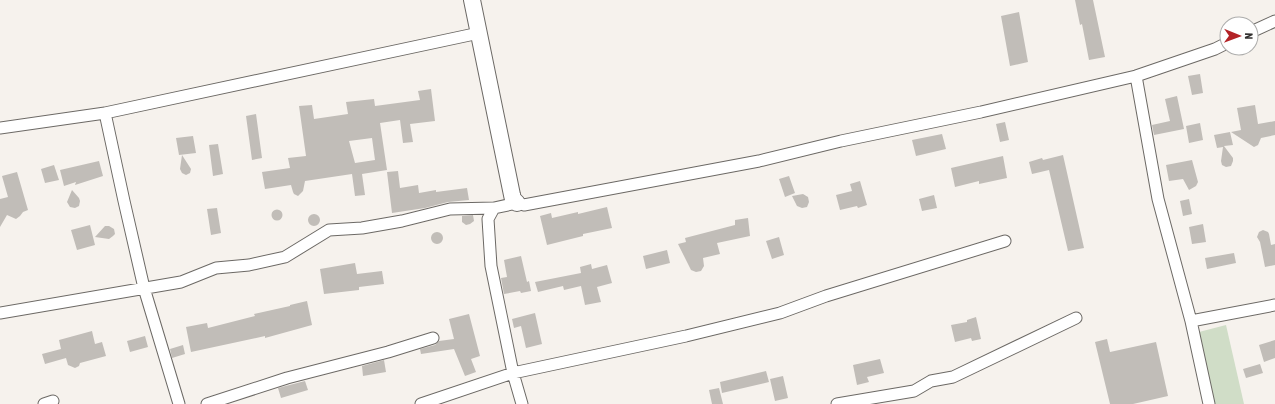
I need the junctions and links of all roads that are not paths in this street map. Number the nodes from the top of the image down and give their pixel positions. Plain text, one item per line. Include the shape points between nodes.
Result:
1 (472, 0) edge
2 (1275, 21) edge
3 (1259, 28) edge
4 (479, 33) junction
5 (1219, 47) edge
6 (1136, 76) junction
7 (105, 112) junction
8 (0, 128) edge
9 (517, 203) junction
10 (494, 208) junction
11 (1005, 241) dead end
12 (144, 288) junction
13 (1275, 305) edge
14 (0, 313) edge
15 (1076, 318) dead end
16 (1191, 321) junction
17 (433, 338) dead end
18 (513, 373) junction
19 (179, 404) edge
20 (207, 404) edge
21 (421, 404) edge
22 (522, 404) edge
23 (837, 404) edge
24 (1209, 404) edge

1 - 4 street
2 - 3 street
4 - 7 street
4 - 9 street via 512,195
5 - 6 street
6 - 9 street via 759,161 524,205
6 - 16 street via 1158,199
7 - 8 street
7 - 12 street
9 - 10 street
10 - 12 street via 450,209 362,228 329,230 284,257 249,265 216,268 180,282
10 - 18 street via 488,219 491,266
11 - 18 street via 826,296 780,313
12 - 14 street
12 - 19 street
13 - 16 street
15 - 23 street via 953,377 931,381 914,391
16 - 24 street
17 - 20 street via 287,378
18 - 21 street
18 - 22 street

